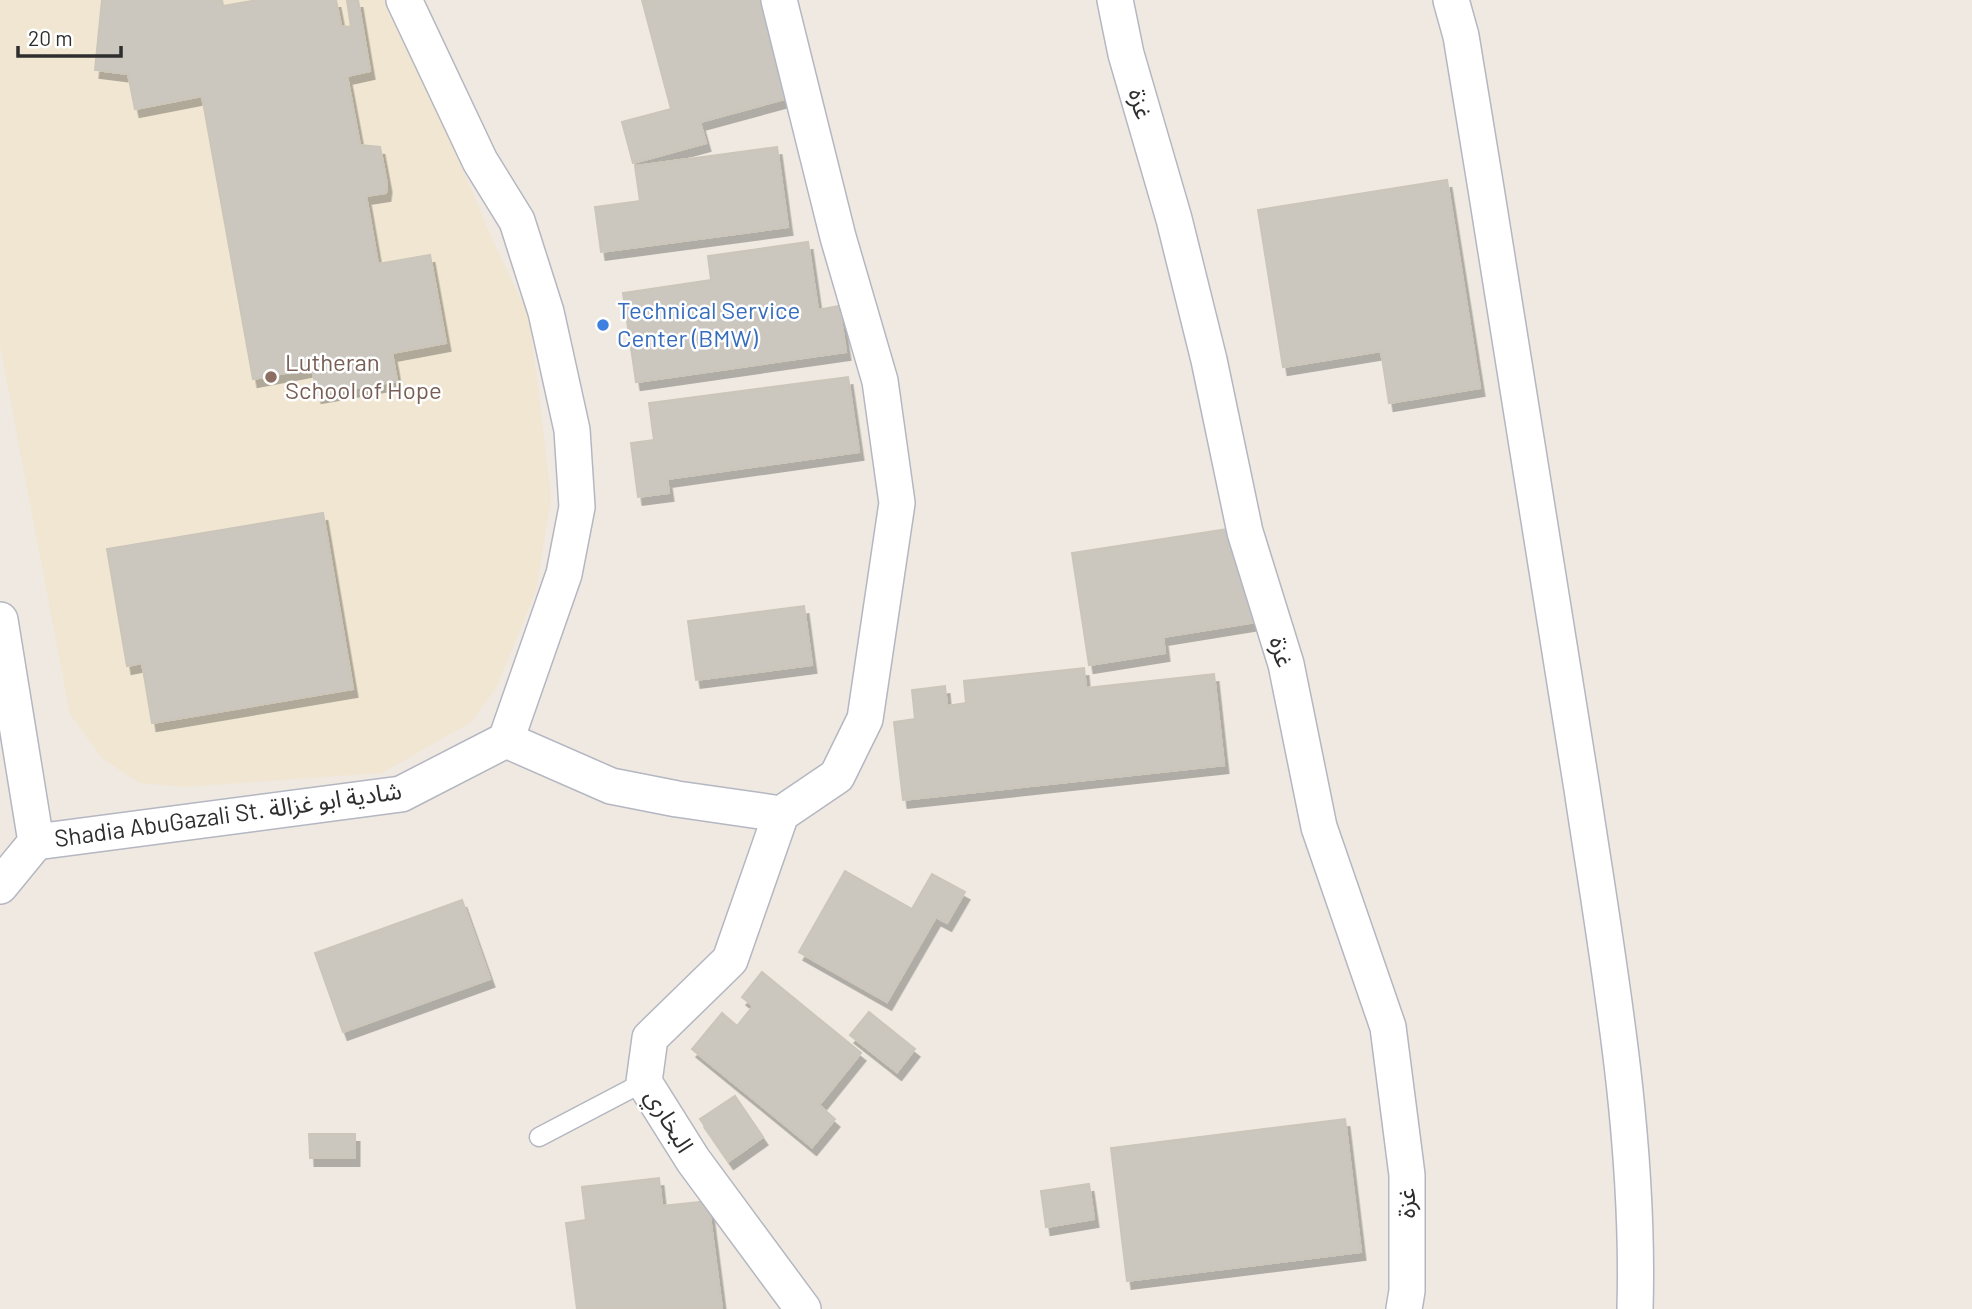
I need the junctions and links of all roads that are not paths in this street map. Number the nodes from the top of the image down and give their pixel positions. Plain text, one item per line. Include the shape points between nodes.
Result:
1 (404, 0) edge
2 (779, 0) edge
3 (1115, 0) edge
4 (1451, 0) edge
5 (0, 620) edge
6 (506, 740) junction
7 (781, 814) junction
8 (36, 842) junction
9 (0, 886) edge
10 (645, 1083) junction
11 (539, 1137) dead end
12 (803, 1309) edge
13 (1404, 1309) edge
14 (1636, 1309) edge

1 - 6 street via 480,161 517,221 546,312 572,430 577,507 564,574
2 - 7 street via 838,237 880,381 897,503 864,719 837,776
3 - 13 street, غزة via 1209,360 1245,532 1286,664 1319,827 1388,1027 1408,1175
4 - 14 street via 1461,36 1563,662 1625,1073 1637,1241
5 - 8 street
6 - 7 street via 611,786
6 - 8 street, Shadia AbuGazali St. شادية ابو غزالة via 401,794
7 - 10 street, البخاري via 730,960 650,1038
8 - 9 street, Shadia AbuGazali St. شادية ابو غزالة
10 - 11 lane
10 - 12 street, البخاري via 693,1160

